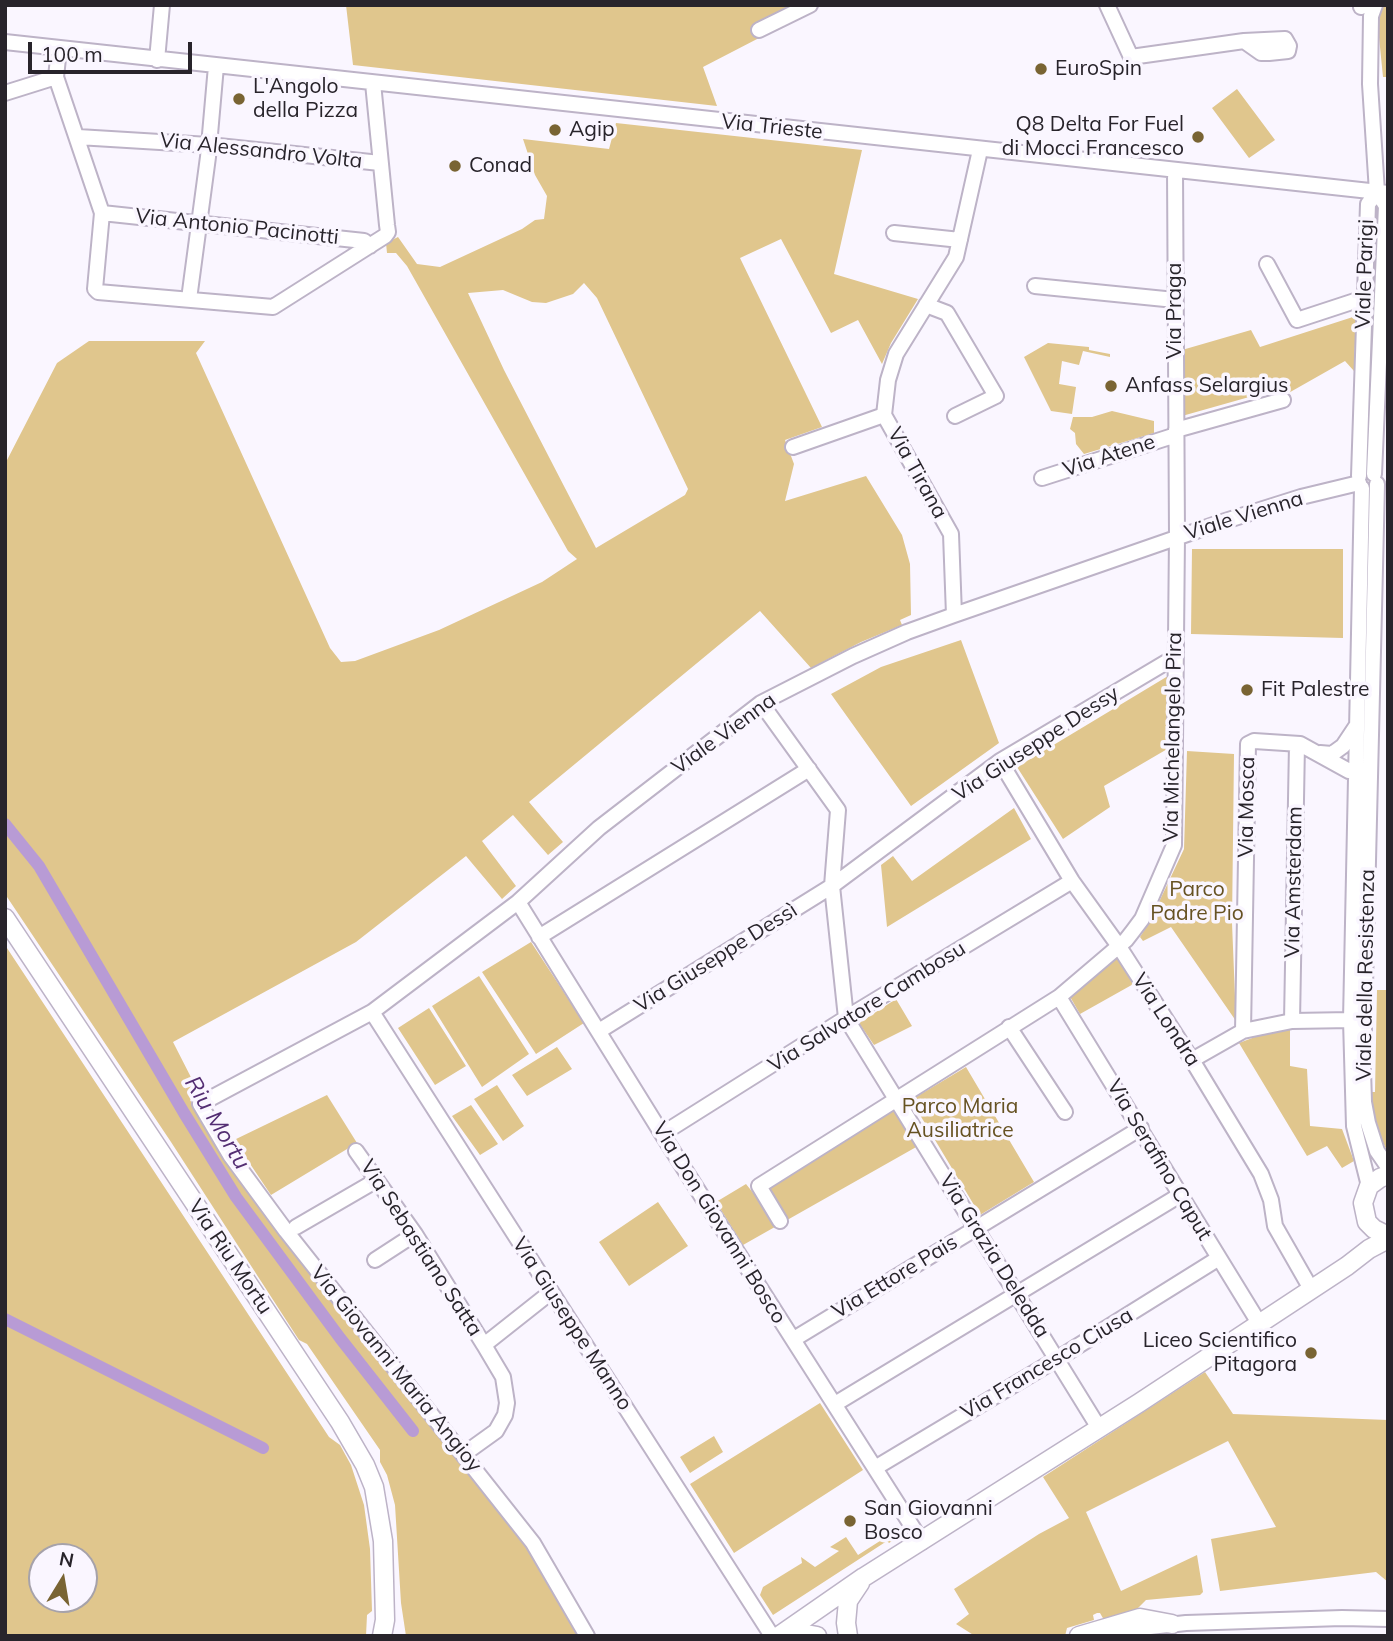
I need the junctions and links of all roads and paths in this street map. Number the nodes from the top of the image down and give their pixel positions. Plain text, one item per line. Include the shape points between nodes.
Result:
1 (162, 5) edge
2 (810, 5) edge
3 (1107, 5) edge
4 (1365, 8) edge
5 (759, 30) dead end
6 (1285, 39) dead end
7 (5, 42) edge
8 (59, 49) junction
9 (157, 60) junction
10 (216, 66) junction
11 (56, 77) junction
12 (373, 83) junction
13 (5, 93) edge
14 (78, 137) junction
15 (209, 145) junction
16 (980, 150) junction
17 (380, 163) junction
18 (1175, 170) junction
19 (1382, 192) edge
20 (102, 213) junction
21 (200, 224) junction
22 (894, 233) dead end
23 (960, 240) junction
24 (370, 246) junction
25 (1267, 264) dead end
26 (1035, 286) dead end
27 (1364, 298) junction
28 (190, 299) junction
29 (1175, 300) junction
30 (926, 305) junction
31 (1283, 400) dead end
32 (884, 415) junction
33 (955, 416) dead end
34 (1176, 432) junction
35 (793, 447) dead end
36 (1042, 478) dead end
37 (1371, 481) edge
38 (1177, 536) junction
39 (954, 615) junction
40 (1175, 657) junction
41 (761, 703) junction
42 (1358, 722) junction
43 (1297, 744) junction
44 (1320, 753) junction
45 (1000, 761) junction
46 (809, 769) junction
47 (1358, 771) junction
48 (1072, 881) junction
49 (832, 886) junction
50 (518, 902) junction
51 (5, 918) edge
52 (539, 937) junction
53 (1118, 946) junction
54 (1059, 997) junction
55 (372, 1012) junction
56 (846, 1018) junction
57 (1351, 1020) junction
58 (1292, 1021) junction
59 (1009, 1027) junction
60 (599, 1031) junction
61 (1243, 1031) junction
62 (1192, 1060) junction
63 (897, 1099) junction
64 (200, 1104) joint
65 (1065, 1112) dead end
66 (1141, 1128) junction
67 (662, 1134) junction
68 (356, 1151) dead end
69 (1388, 1167) edge
70 (1388, 1175) edge
71 (377, 1180) junction
72 (1369, 1186) junction
73 (1180, 1195) junction
74 (780, 1221) dead end
75 (1367, 1222) junction
76 (296, 1227) dead end
77 (976, 1228) junction
78 (415, 1234) junction
79 (1388, 1237) edge
80 (1219, 1258) junction
81 (1355, 1259) junction
82 (375, 1260) dead end
83 (1311, 1289) junction
84 (551, 1292) junction
85 (1017, 1294) junction
86 (1259, 1323) junction
87 (794, 1339) junction
88 (484, 1345) junction
89 (1057, 1359) junction
90 (835, 1404) junction
91 (1099, 1428) junction
92 (464, 1454) junction
93 (875, 1468) junction
94 (922, 1542) junction
95 (864, 1577) junction
96 (1388, 1619) edge
97 (1169, 1624) junction
98 (386, 1630) edge
99 (1143, 1633) edge
100 (587, 1636) edge
101 (772, 1636) edge
102 (779, 1636) edge
103 (791, 1636) edge
104 (817, 1636) edge
105 (848, 1636) edge
106 (1079, 1636) edge
107 (1114, 1636) edge

1 - 9 street
2 - 5 street
3 - 6 street via 1131,57
4 - 19 street
7 - 8 street, Via Trieste
8 - 9 street, Via Trieste
8 - 11 street
9 - 10 street, Via Trieste
10 - 12 street, Via Trieste
10 - 15 street
11 - 13 street
11 - 14 street
12 - 16 street, Via Trieste
12 - 17 street
14 - 15 street, Via Alessandro Volta
14 - 20 street
15 - 17 street, Via Alessandro Volta
15 - 21 street
16 - 18 street, Via Trieste
16 - 23 street, Via Tirana
17 - 24 street via 388,232
18 - 19 street, Via Trieste
18 - 29 street, Via Praga
19 - 27 street, Viale Parigi via 1368,204
19 - 37 street, Viale Parigi via 1386,206
20 - 21 street, Via Antonio Pacinotti
20 - 28 street via 98,292
21 - 24 street, Via Antonio Pacinotti via 364,241
21 - 28 street
22 - 23 street
23 - 30 street, Via Tirana via 956,257
24 - 28 street via 273,307
25 - 27 street via 1297,320
26 - 29 street
27 - 37 street, Viale Parigi
29 - 34 street, Via Praga
30 - 32 street, Via Tirana via 897,354
30 - 33 street via 947,313 996,396
31 - 34 street, Via Atene
32 - 35 street, Via Tirana
32 - 39 street, Via Tirana via 951,534
34 - 36 street, Via Atene
34 - 38 street, Via Praga
37 - 38 street, Viale Vienna via 1301,497
37 - 42 street, Viale della Resistenza
37 - 69 street, Viale della Resistenza via 1363,1070 1368,1123
38 - 39 street, Viale Vienna
38 - 40 street, Via Michelangelo Pira
39 - 41 street, Viale Vienna via 853,656
40 - 45 street, Via Giuseppe Dessy
40 - 53 street, Via Michelangelo Pira via 1174,845 1142,919
41 - 46 street, Via Grazia Deledda
41 - 50 street, Viale Vienna via 599,828
42 - 44 street via 1343,746 1332,754
42 - 47 street, Viale della Resistenza
43 - 44 street, Via Mosca
43 - 58 street, Via Amsterdam
43 - 61 street, Via Mosca via 1248,744
44 - 47 street, Via Mosca via 1349,771
45 - 48 street, Via Londra
45 - 49 street, Via Giuseppe Dessy
46 - 49 street, Via Grazia Deledda via 838,810
46 - 52 street
47 - 57 street, Viale della Resistenza
48 - 53 street, Via Londra
48 - 56 street, Via Salvatore Cambosu
49 - 56 street, Via Grazia Deledda
49 - 60 street, Via Giuseppe Dessì
50 - 52 street, Via Don Giovanni Bosco
50 - 55 street, Viale Vienna
51 - 98 main road, Via Riu Mortu via 365,1465 374,1487 383,1541
52 - 60 street, Via Don Giovanni Bosco
53 - 54 street, Via Michelangelo Pira
53 - 62 street, Via Londra
54 - 59 street, Via Michelangelo Pira
54 - 66 street, Via Serafino Caput
55 - 64 street, Viale Vienna
55 - 84 street, Via Giuseppe Manno
56 - 63 street, Via Grazia Deledda
56 - 67 street, Via Salvatore Cambosu
57 - 58 street
57 - 72 street, Viale della Resistenza via 1354,1126
58 - 61 street
59 - 63 street, Via Michelangelo Pira
59 - 65 street
60 - 67 street, Via Don Giovanni Bosco
61 - 62 street
62 - 83 street, Via Londra via 1261,1174 1275,1226
63 - 74 street, Via Michelangelo Pira via 759,1186
63 - 77 street, Via Grazia Deledda
64 - 92 street, Via Giovanni Maria Angioy via 230,1155 286,1231
66 - 73 street, Via Serafino Caput
66 - 77 street, Via Ettore Pais
67 - 87 street, Via Don Giovanni Bosco
68 - 71 street, Via Sebastiano Satta
70 - 72 main road
71 - 76 street
71 - 78 street, Via Sebastiano Satta
72 - 75 main road via 1363,1203
73 - 80 street, Via Serafino Caput
73 - 85 street
75 - 79 main road
75 - 81 main road via 1365,1242
77 - 85 street, Via Grazia Deledda
77 - 87 street, Via Ettore Pais
78 - 82 street
78 - 88 street, Via Sebastiano Satta
79 - 81 main road
80 - 86 street, Via Serafino Caput
80 - 89 street, Via Francesco Ciusa
81 - 83 main road
83 - 86 main road
84 - 88 street, Via Sebastiano Satta
84 - 101 street, Via Giuseppe Manno
85 - 89 street, Via Grazia Deledda
85 - 90 street
86 - 91 main road
87 - 90 street, Via Don Giovanni Bosco
88 - 92 street via 503,1377 507,1404 496,1431
89 - 91 street, Via Grazia Deledda
89 - 93 street, Via Francesco Ciusa
90 - 93 street, Via Don Giovanni Bosco
91 - 94 main road
92 - 100 street, Via Giovanni Maria Angioy via 533,1543
93 - 94 street, Via Don Giovanni Bosco
94 - 95 main road
95 - 102 main road
95 - 105 main road via 848,1601
96 - 97 street
97 - 99 main road
97 - 106 main road via 1140,1618
99 - 107 street
103 - 104 main road

